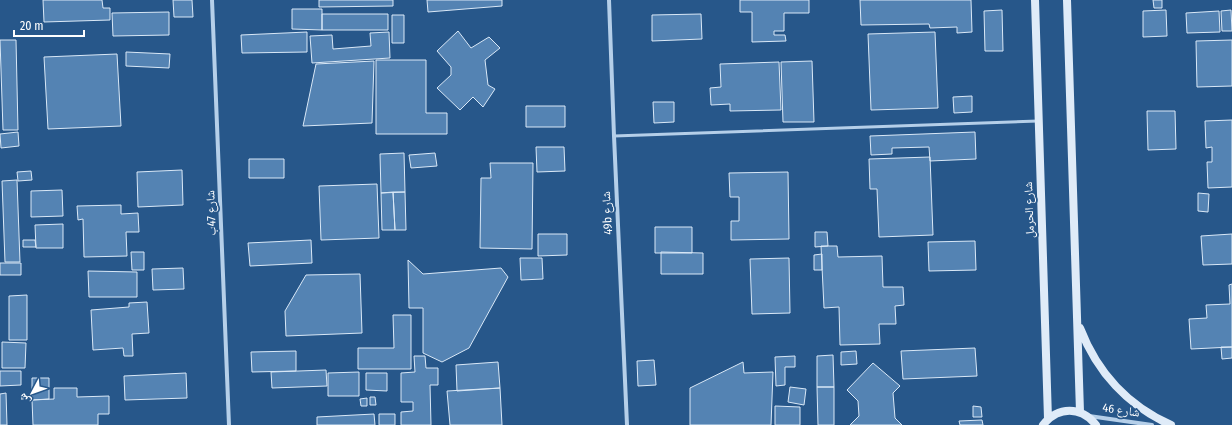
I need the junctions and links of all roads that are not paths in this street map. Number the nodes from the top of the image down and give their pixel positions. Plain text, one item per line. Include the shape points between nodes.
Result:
1 (212, 0) edge
2 (609, 0) edge
3 (1035, 0) edge
4 (1067, 0) edge
5 (1039, 121) junction
6 (614, 136) junction
7 (1078, 322) junction
8 (1083, 414) junction
9 (1046, 422) edge
10 (229, 425) edge
11 (627, 425) edge
12 (1096, 425) edge
13 (1152, 425) edge
14 (1171, 425) edge

1 - 10 street, شارع 47ب
2 - 6 street, 49b شارع
3 - 5 street, شارع الحرمل
4 - 7 street
5 - 6 lane
5 - 9 street, شارع الحرمل
6 - 11 street, 49b شارع
7 - 8 street
7 - 14 street via 1096,362 1109,379 1141,408
8 - 9 street via 1066,411 1054,415
8 - 12 street
8 - 13 street, شارع 46

